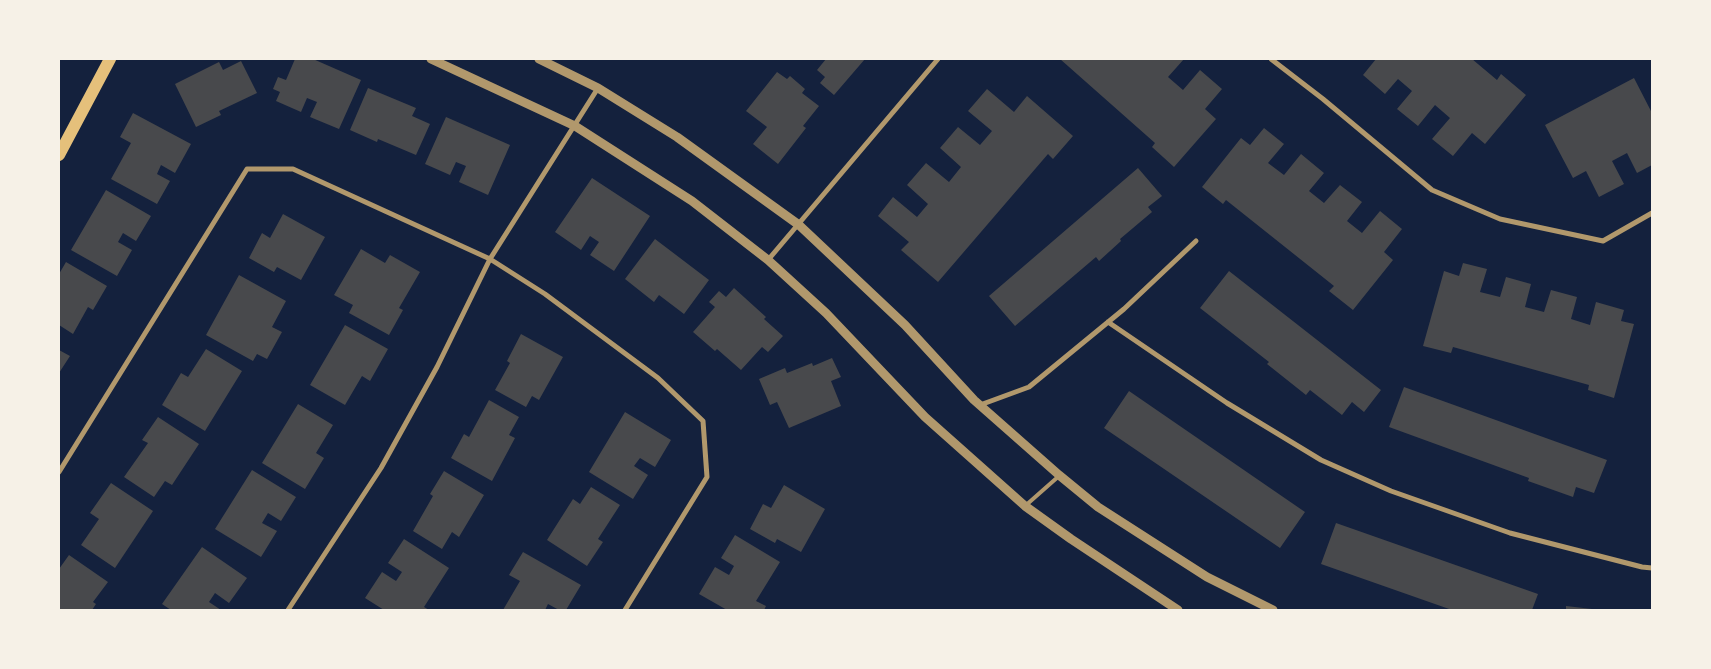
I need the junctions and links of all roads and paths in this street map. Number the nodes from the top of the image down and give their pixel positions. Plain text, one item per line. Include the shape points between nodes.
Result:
1 (110, 59) edge
2 (431, 59) edge
3 (539, 59) edge
4 (938, 59) edge
5 (1271, 59) edge
6 (598, 88) junction
7 (575, 126) junction
8 (59, 155) edge
9 (1652, 213) edge
10 (799, 225) junction
11 (1196, 241) dead end
12 (490, 259) junction
13 (768, 260) junction
14 (1108, 322) junction
15 (980, 406) junction
16 (59, 472) edge
17 (1059, 475) junction
18 (1025, 506) junction
19 (1652, 568) edge
20 (288, 610) edge
21 (625, 610) edge
22 (1178, 610) edge
23 (1273, 610) edge

1 - 8 main road
2 - 7 street
3 - 6 street
4 - 10 street
5 - 9 street via 1432,190 1500,219 1604,241
6 - 7 street
6 - 10 street via 677,137
7 - 12 street
7 - 13 street via 692,201
10 - 13 street
10 - 15 street via 905,325
11 - 14 street
12 - 16 street via 293,169 247,169
12 - 20 street via 437,367 381,468
12 - 21 street via 545,294 658,378 703,421 707,477
13 - 18 street via 826,313 925,417
14 - 15 street via 1029,387
14 - 19 street via 1227,403 1321,460 1391,491 1510,533
15 - 17 street
17 - 18 lane
17 - 23 street via 1098,507 1207,577
18 - 22 street

